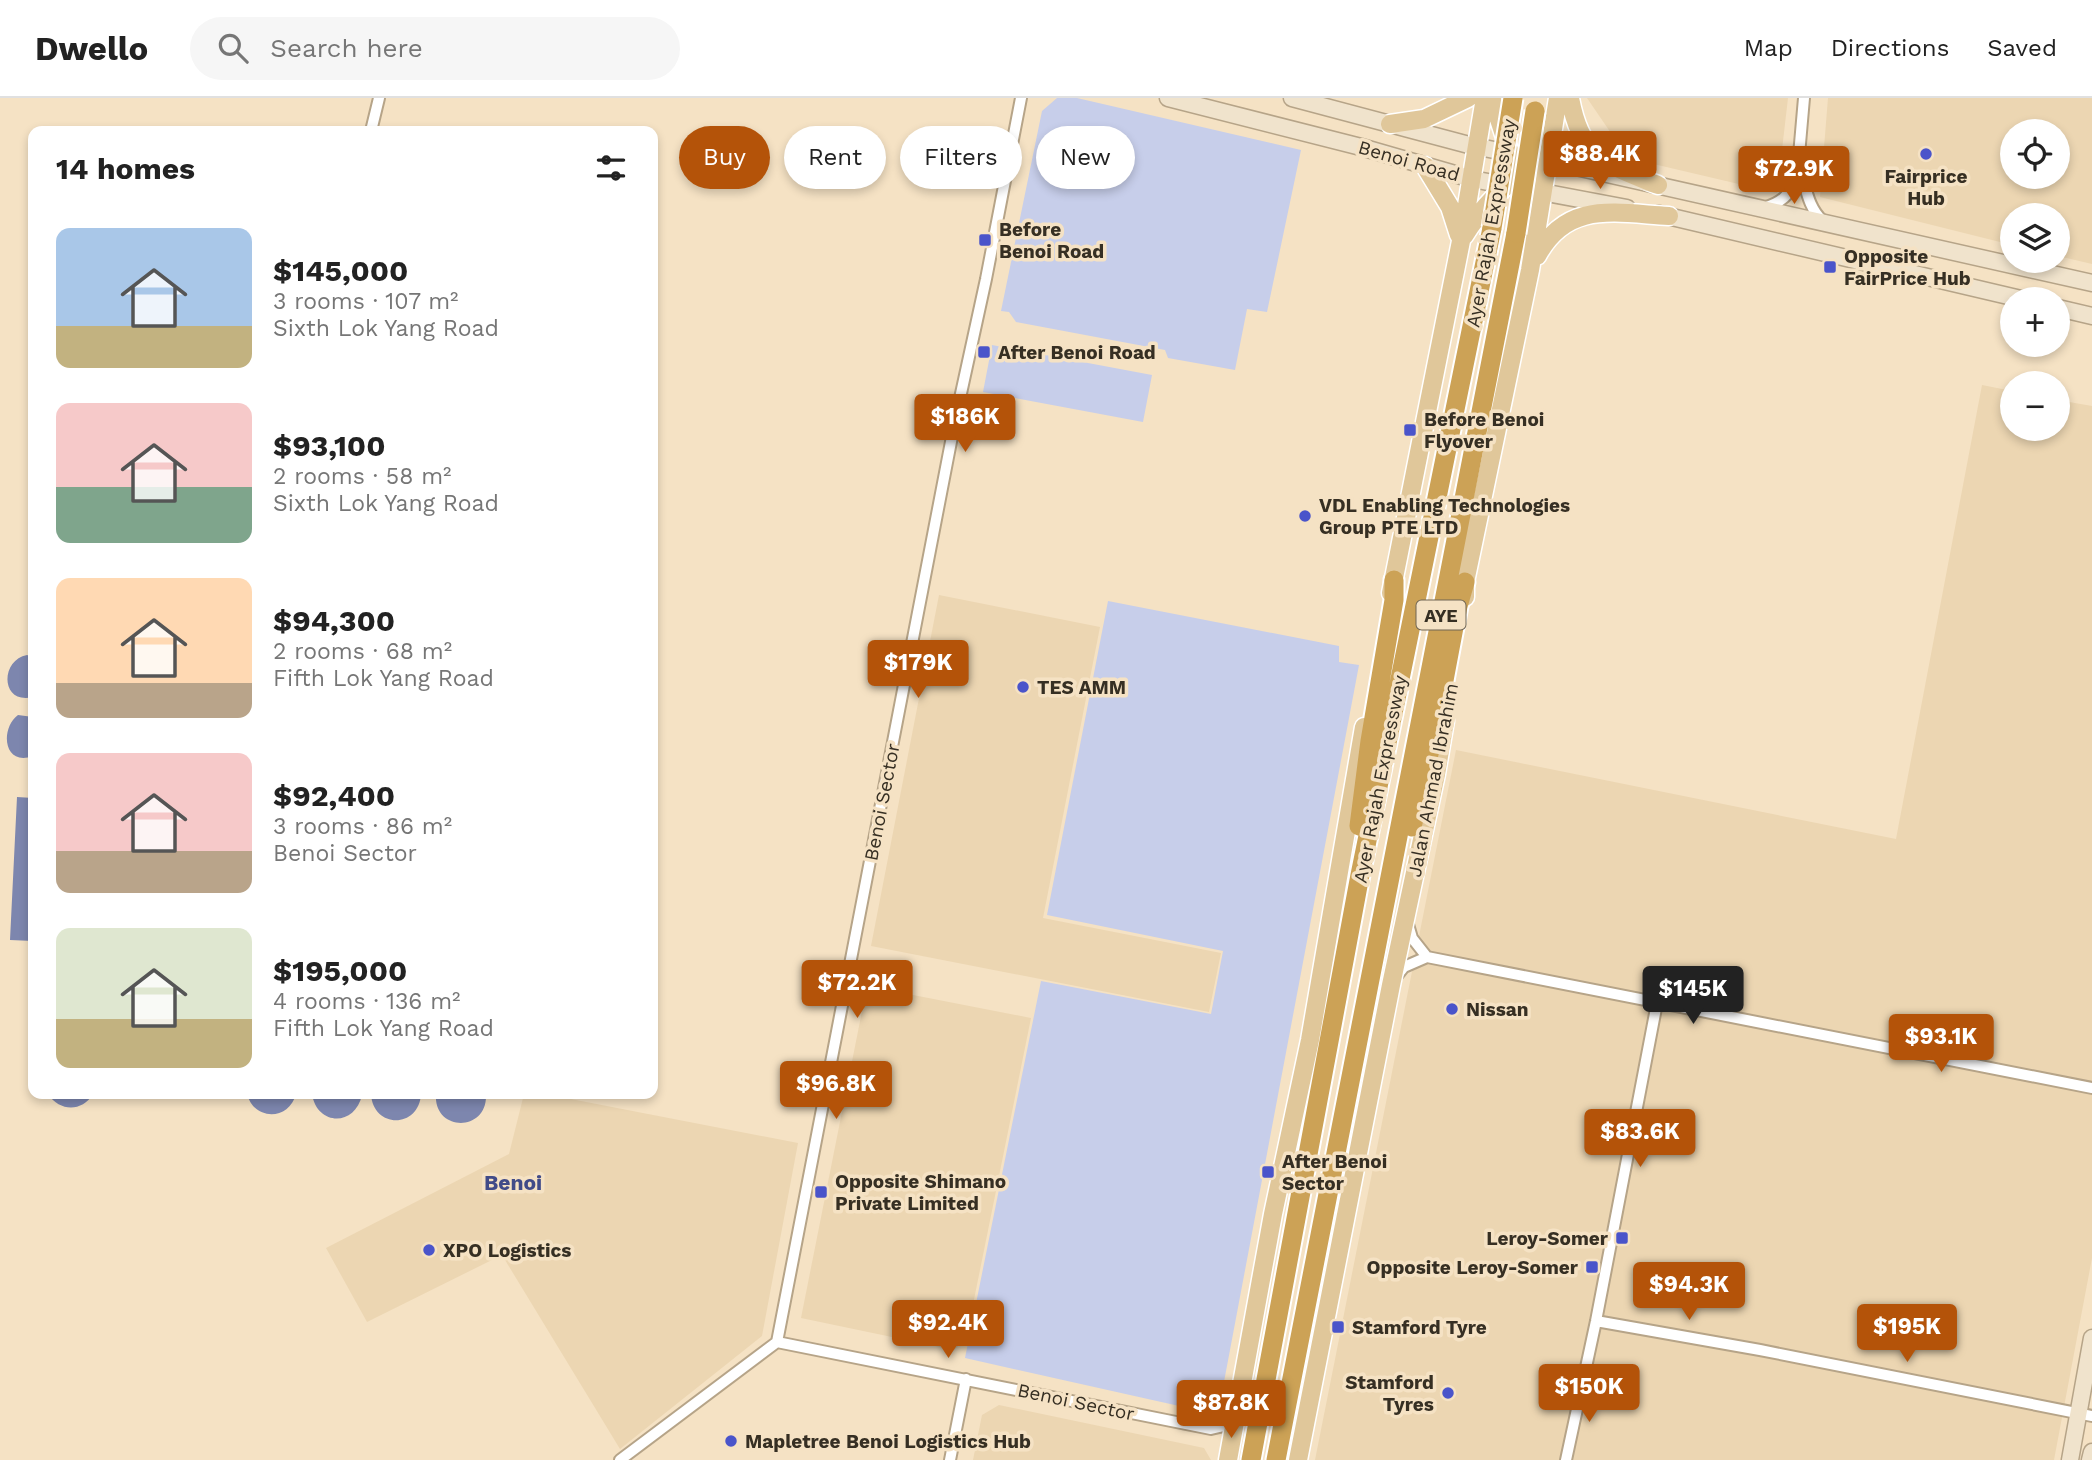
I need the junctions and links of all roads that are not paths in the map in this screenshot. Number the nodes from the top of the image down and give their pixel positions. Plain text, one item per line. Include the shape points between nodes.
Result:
1 (379, 98) edge
2 (1021, 98) edge
3 (1292, 98) edge
4 (1468, 98) edge
5 (1485, 98) edge
6 (1492, 98) edge
7 (1513, 98) edge
8 (1558, 98) edge
9 (1570, 98) edge
10 (1804, 98) edge
11 (1172, 99) edge
12 (1536, 104) edge
13 (1390, 124) junction
14 (372, 126) edge
15 (1478, 147) junction
16 (1798, 163) junction
17 (1425, 166) junction
18 (1520, 172) junction
19 (1472, 179) junction
20 (1658, 185) junction
21 (1760, 208) junction
22 (1669, 216) junction
23 (1827, 223) junction
24 (1461, 242) junction
25 (1534, 244) junction
26 (1530, 270) junction
27 (2092, 283) edge
28 (2000, 294) edge
29 (2070, 311) edge
30 (2092, 316) edge
31 (1394, 580) junction
32 (1465, 582) junction
33 (1360, 875) junction
34 (1406, 916) junction
35 (1427, 957) junction
36 (1391, 985) junction
37 (1366, 997) junction
38 (1657, 1003) junction
39 (2092, 1088) edge
40 (1596, 1321) junction
41 (2092, 1338) edge
42 (777, 1342) junction
43 (966, 1379) junction
44 (2085, 1414) edge
45 (1236, 1417) junction
46 (1211, 1429) junction
47 (2092, 1452) edge
48 (1228, 1456) edge
49 (621, 1460) edge
50 (950, 1460) edge
51 (1251, 1460) edge
52 (1276, 1460) edge
53 (1298, 1460) edge
54 (1566, 1460) edge
55 (2070, 1460) edge
56 (2090, 1460) edge

1 - 14 street
2 - 42 street, Benoi Sector
3 - 13 main road, Benoi Road
4 - 13 main road via 1424,119
5 - 15 main road
6 - 18 main road
7 - 33 highway, Ayer Rajah Expressway / AYE, bridge via 1492,228
8 - 18 main road, Jalan Ahmad Ibrahim via 1556,118
9 - 20 main road via 1576,127 1595,155
10 - 16 street
11 - 17 main road, Benoi Road
12 - 37 highway, Ayer Rajah Expressway / AYE, bridge via 1516,233
13 - 15 main road, Benoi Road
15 - 18 main road, Benoi Road
15 - 19 main road
16 - 21 street via 1797,178 1788,195
16 - 23 street via 1815,213
17 - 19 main road, Benoi Road
17 - 24 main road via 1450,207
18 - 19 main road, Benoi Road
18 - 20 main road, Benoi Road
18 - 22 main road, Benoi Road
18 - 24 main road via 1481,211
18 - 25 main road, Jalan Ahmad Ibrahim
18 - 25 main road
19 - 24 main road
20 - 21 main road, Benoi Road
21 - 23 main road, Benoi Road
22 - 26 main road via 1604,212 1572,219 1545,240
22 - 28 main road, Benoi Road
23 - 27 main road, Benoi Road
24 - 31 main road
25 - 26 main road, Jalan Ahmad Ibrahim
26 - 32 main road, Jalan Ahmad Ibrahim
29 - 30 main road
31 - 33 highway via 1362,798 1356,859
31 - 45 main road
32 - 34 main road, Jalan Ahmad Ibrahim via 1465,607 1438,761
32 - 37 highway via 1393,911
33 - 51 highway, Ayer Rajah Expressway / AYE
34 - 35 street via 1412,938
34 - 36 main road, Jalan Ahmad Ibrahim
35 - 36 street via 1404,967
35 - 38 street
36 - 53 main road, Jalan Ahmad Ibrahim
37 - 52 highway, Ayer Rajah Expressway / AYE
38 - 39 street
38 - 40 street
40 - 44 street
40 - 54 street
41 - 44 main road
42 - 43 street, Benoi Sector
42 - 49 street
43 - 46 street, Benoi Sector
43 - 50 street
44 - 55 main road
45 - 46 street
45 - 48 main road
46 - 48 street via 1222,1439
47 - 56 main road

